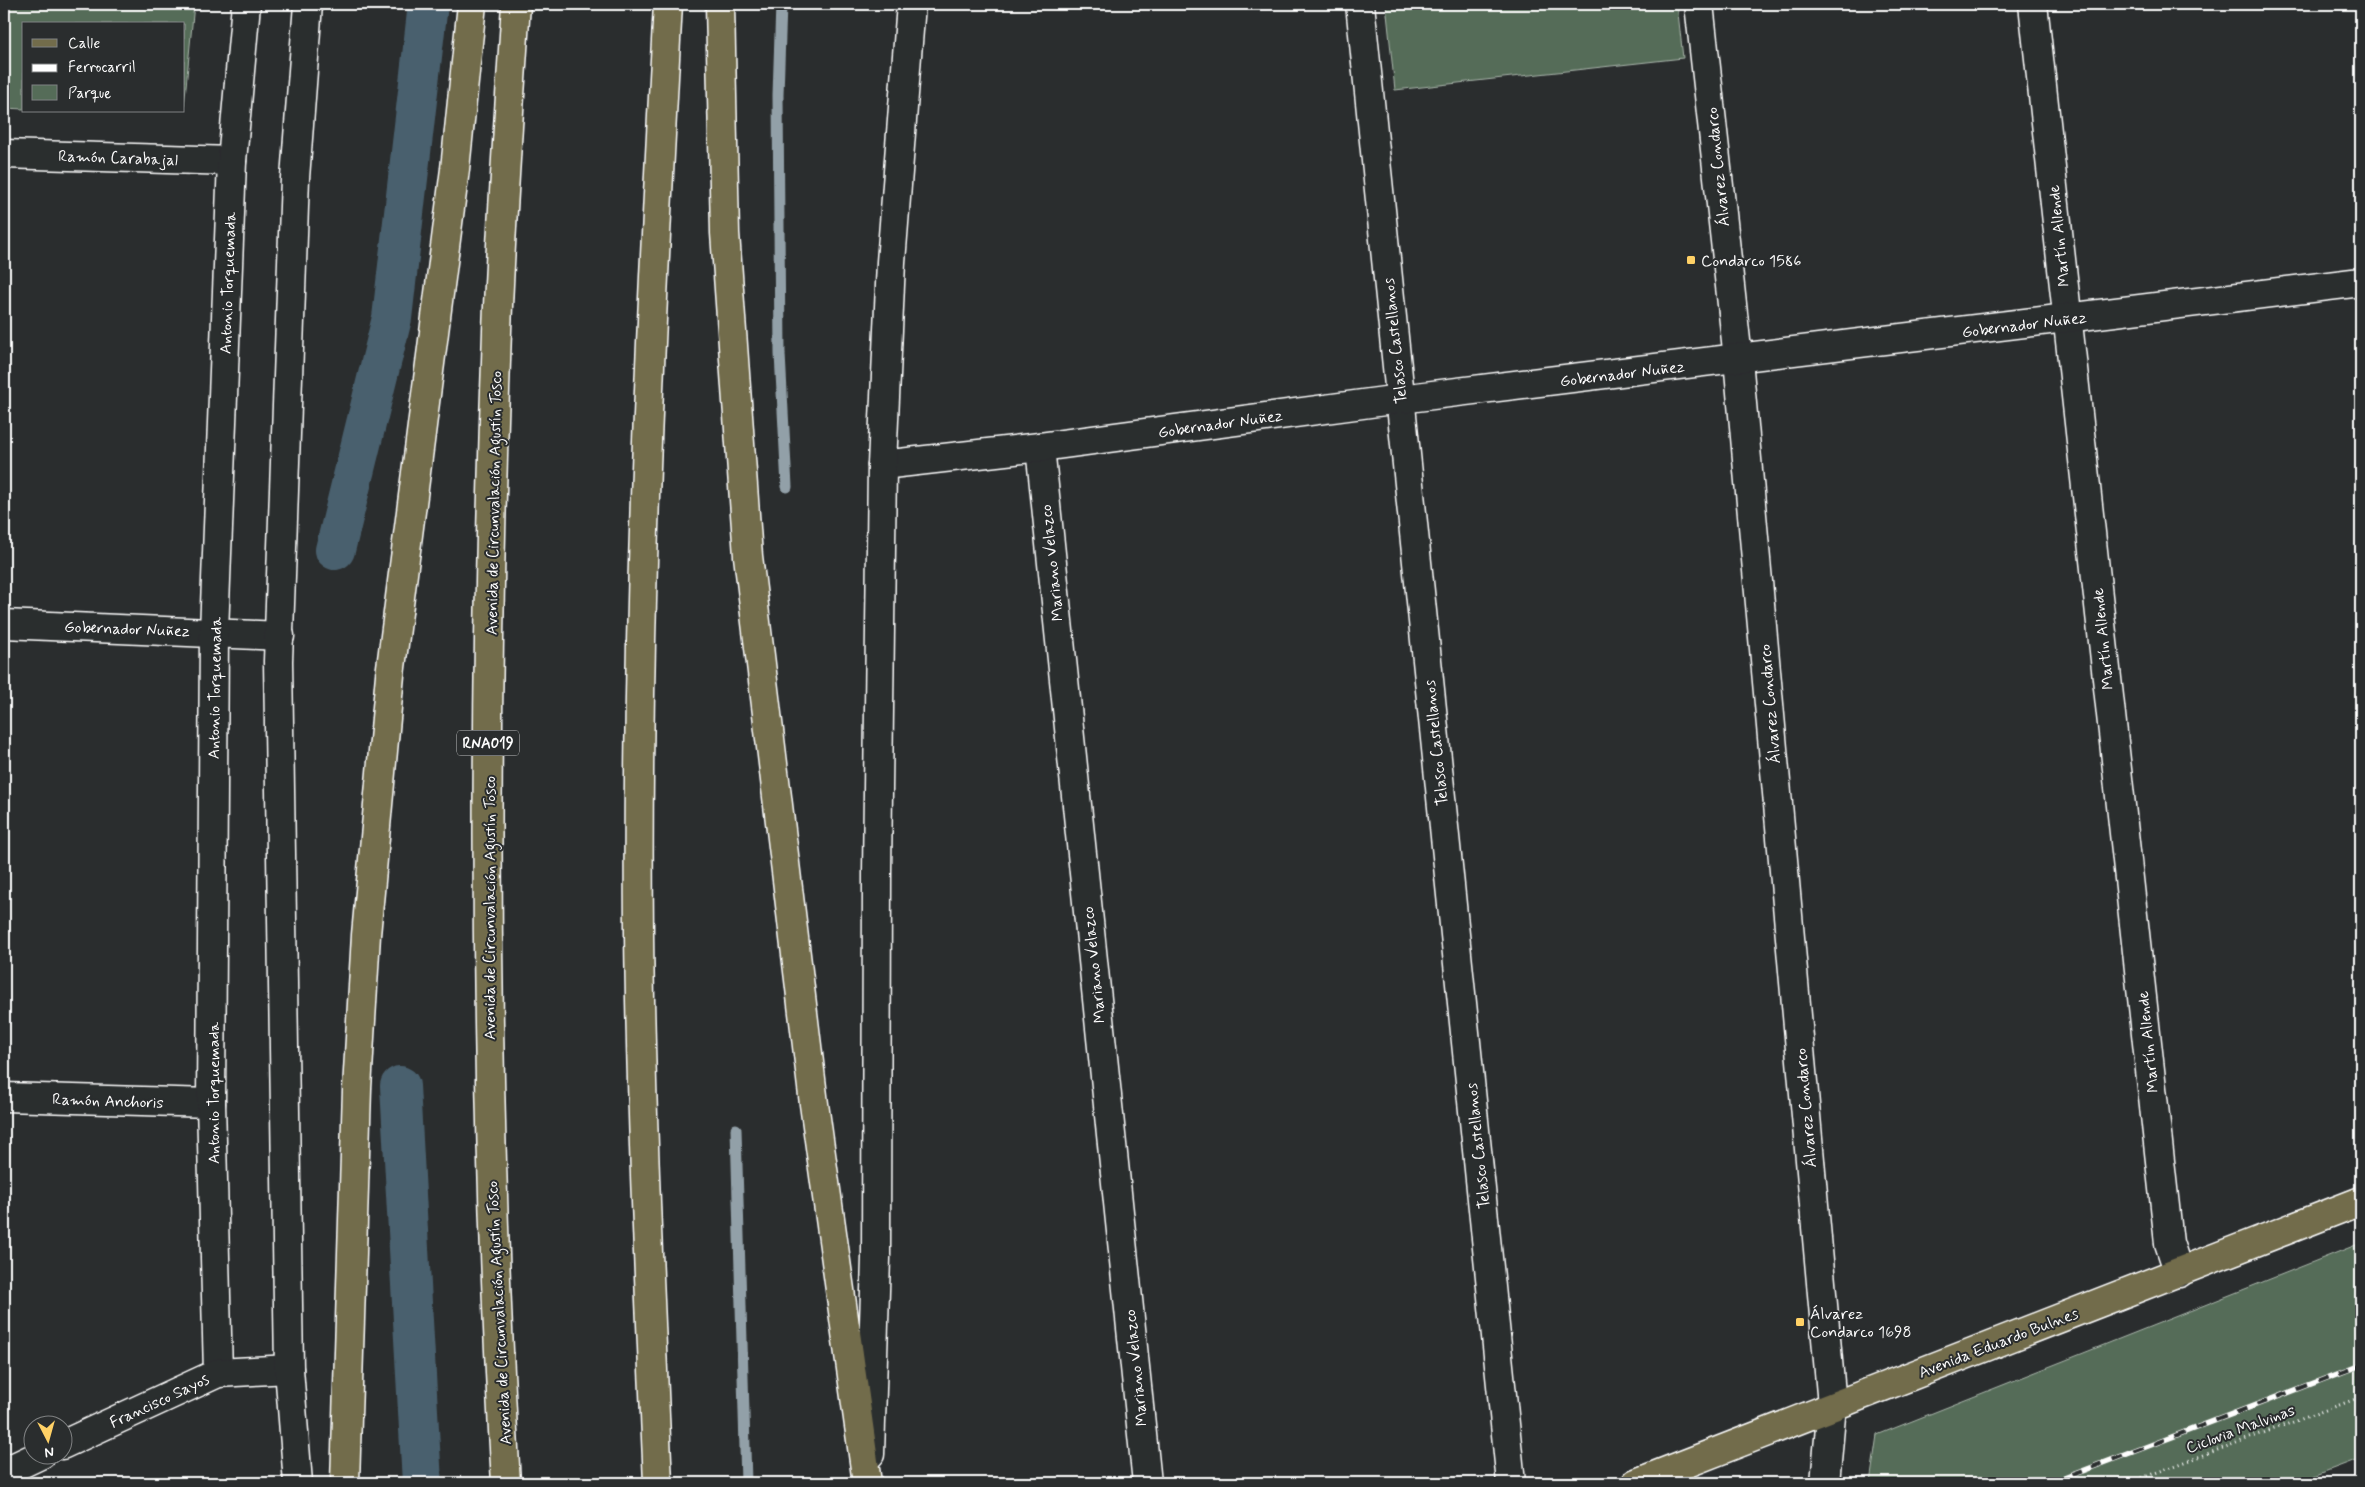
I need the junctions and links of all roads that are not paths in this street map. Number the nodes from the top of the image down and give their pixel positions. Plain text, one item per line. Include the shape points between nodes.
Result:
1 (246, 4) edge
2 (308, 4) edge
3 (472, 4) edge
4 (516, 4) edge
5 (668, 4) edge
6 (720, 4) edge
7 (911, 4) edge
8 (1360, 4) edge
9 (1699, 4) edge
10 (2033, 4) edge
11 (4, 154) edge
12 (232, 160) junction
13 (2361, 282) edge
14 (2067, 319) junction
15 (1738, 359) junction
16 (1400, 399) junction
17 (1040, 448) junction
18 (882, 465) junction
19 (4, 624) edge
20 (214, 632) junction
21 (280, 636) junction
22 (4, 1097) edge
23 (212, 1103) junction
24 (2361, 1201) edge
25 (2180, 1273) junction
26 (289, 1369) junction
27 (218, 1373) junction
28 (1832, 1405) junction
29 (72, 1440) edge
30 (22, 1463) edge
31 (4, 1472) edge
32 (298, 1483) edge
33 (345, 1483) edge
34 (506, 1483) edge
35 (658, 1483) edge
36 (868, 1483) edge
37 (1147, 1483) edge
38 (1511, 1483) edge
39 (1636, 1483) edge
40 (1825, 1483) edge

1 - 12 street, Antonio Torquemada
2 - 21 street via 295,178
3 - 33 main road via 455,169 390,675 366,935 357,1089
4 - 34 main road, Avenida de Circunvalación Agustín Tosco / RNA019 via 497,328 488,800 488,1014 493,1218
5 - 35 main road via 648,372 640,725 639,930 643,1122
6 - 36 main road via 725,233 748,556 814,1104
7 - 18 street via 891,262
8 - 16 street, Telasco Castellanos
9 - 15 street, Álvarez Condarco
10 - 14 street, Martín Allende
11 - 12 street, Ramón Carabajal
12 - 20 street, Antonio Torquemada
13 - 14 street, Gobernador Nuñez
14 - 15 street, Gobernador Nuñez
14 - 25 street, Martín Allende via 2169,1243
15 - 16 street, Gobernador Nuñez
15 - 28 street, Álvarez Condarco
16 - 17 street, Gobernador Nuñez
16 - 38 street, Telasco Castellanos
17 - 18 street, Gobernador Nuñez
17 - 37 street, Mariano Velazco
18 - 36 street via 876,1258
19 - 20 street, Gobernador Nuñez
20 - 21 street, Gobernador Nuñez
20 - 23 street, Antonio Torquemada
21 - 26 street
22 - 23 street, Ramón Anchoris
23 - 27 street, Antonio Torquemada
24 - 25 main road, Avenida Eduardo Bulnes
25 - 28 main road, Avenida Eduardo Bulnes
26 - 27 street, Francisco Sayos
26 - 32 street
27 - 29 street, Francisco Sayos
28 - 39 main road, Avenida Eduardo Bulnes
28 - 40 street, Álvarez Condarco
30 - 31 street

